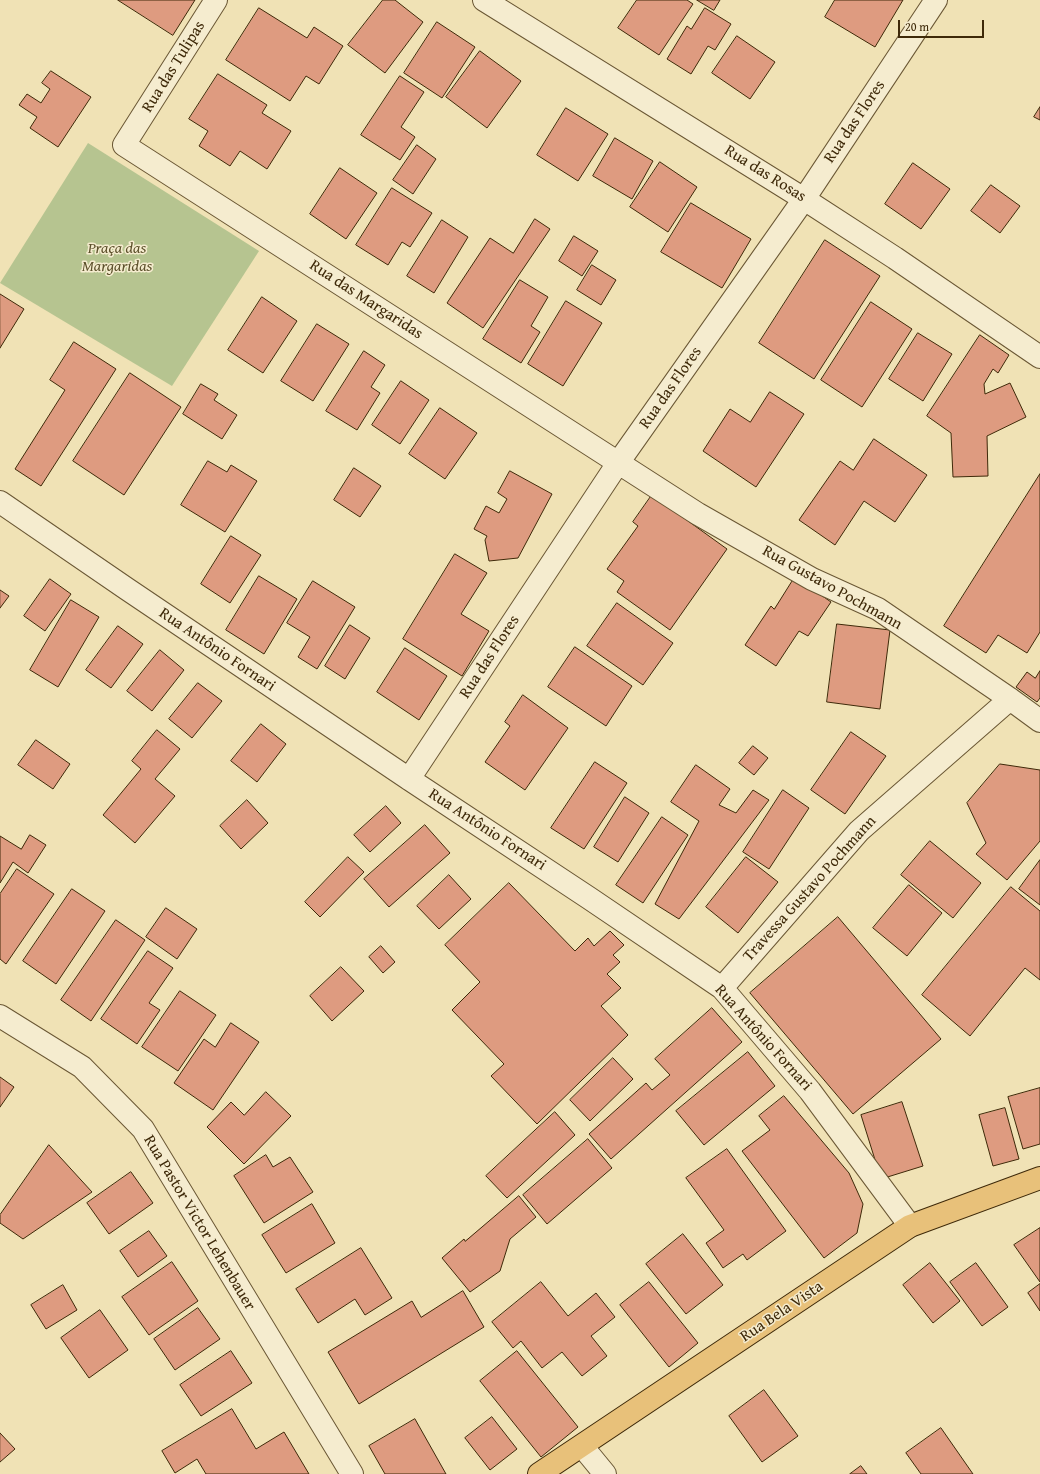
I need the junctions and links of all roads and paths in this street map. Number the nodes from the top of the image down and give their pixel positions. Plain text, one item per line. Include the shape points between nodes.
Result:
1 (216, 0) edge
2 (484, 0) edge
3 (936, 0) edge
4 (131, 134) joint
5 (804, 199) junction
6 (1040, 357) edge
7 (618, 463) junction
8 (0, 502) edge
9 (1010, 699) junction
10 (1040, 721) edge
11 (409, 779) junction
12 (722, 988) junction
13 (0, 1016) edge
14 (1040, 1178) edge
15 (910, 1226) junction
16 (582, 1446) junction
17 (352, 1474) edge
18 (539, 1474) edge
19 (605, 1474) edge

1 - 4 street, Rua das Tulipas
2 - 5 street, Rua das Rosas
3 - 5 street, Rua das Flores
4 - 7 street, Rua das Margaridas via 124,145
5 - 6 street, Rua das Rosas
5 - 7 street, Rua das Flores
7 - 9 street, Rua Gustavo Pochmann via 698,514 812,579 878,610
7 - 11 street, Rua das Flores
8 - 11 street, Rua Antônio Fornari
9 - 10 street, Rua Gustavo Pochmann
9 - 12 street, Travessa Gustavo Pochmann via 859,831
11 - 12 street, Rua Antônio Fornari
12 - 15 street, Rua Antônio Fornari via 810,1091
13 - 17 street, Rua Pastor Victor Lehenbauer via 82,1067 142,1129
14 - 15 main road, Rua Bela Vista
15 - 16 main road, Rua Bela Vista
16 - 18 main road, Rua Bela Vista
16 - 19 street

